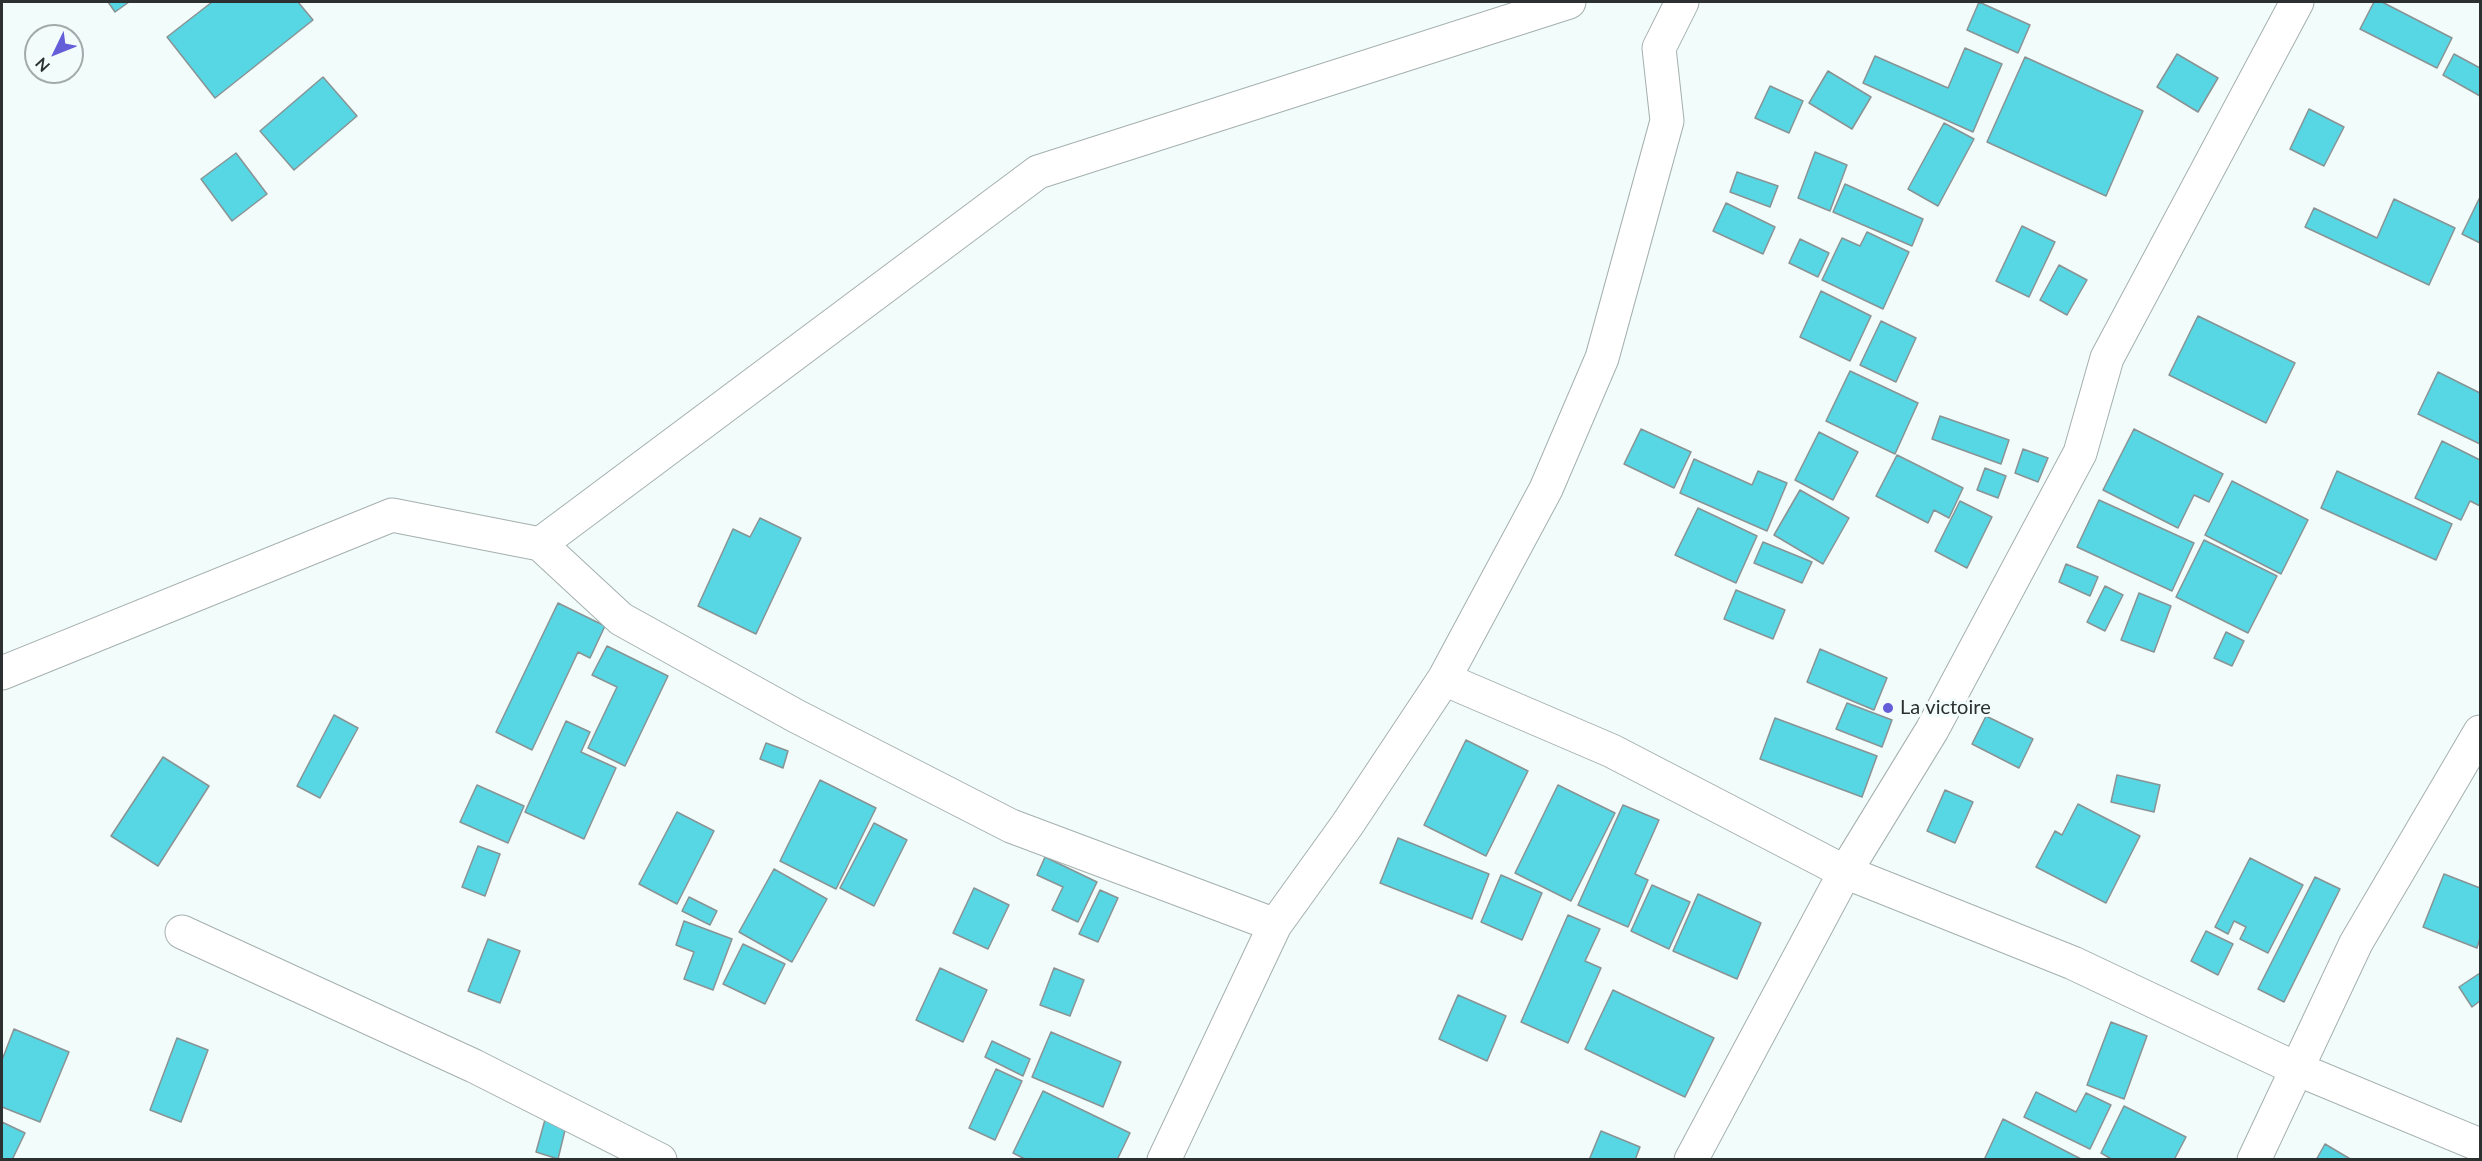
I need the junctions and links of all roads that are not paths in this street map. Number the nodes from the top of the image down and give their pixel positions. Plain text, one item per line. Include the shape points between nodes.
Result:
1 (1682, 2) edge
2 (2297, 2) edge
3 (1552, 3) edge
4 (540, 544) junction
5 (2, 673) edge
6 (1444, 679) junction
7 (2481, 732) edge
8 (1845, 872) junction
9 (1275, 925) junction
10 (182, 932) dead end
11 (2297, 1069) junction
12 (2481, 1145) edge
13 (660, 1160) edge
14 (1164, 1160) edge
15 (1691, 1160) edge
16 (2254, 1160) edge

1 - 6 street via 1659,48 1667,121 1602,358 1546,489
2 - 8 street via 2107,358 2080,453 1932,730
3 - 4 street via 1038,172
4 - 5 street via 392,515
4 - 9 street via 621,619 795,716 1011,826
6 - 8 street via 1612,751
6 - 9 street
7 - 11 street via 2356,943
8 - 11 street via 2073,963
8 - 15 street
9 - 14 street
10 - 13 street via 474,1066
11 - 12 street
11 - 16 street

